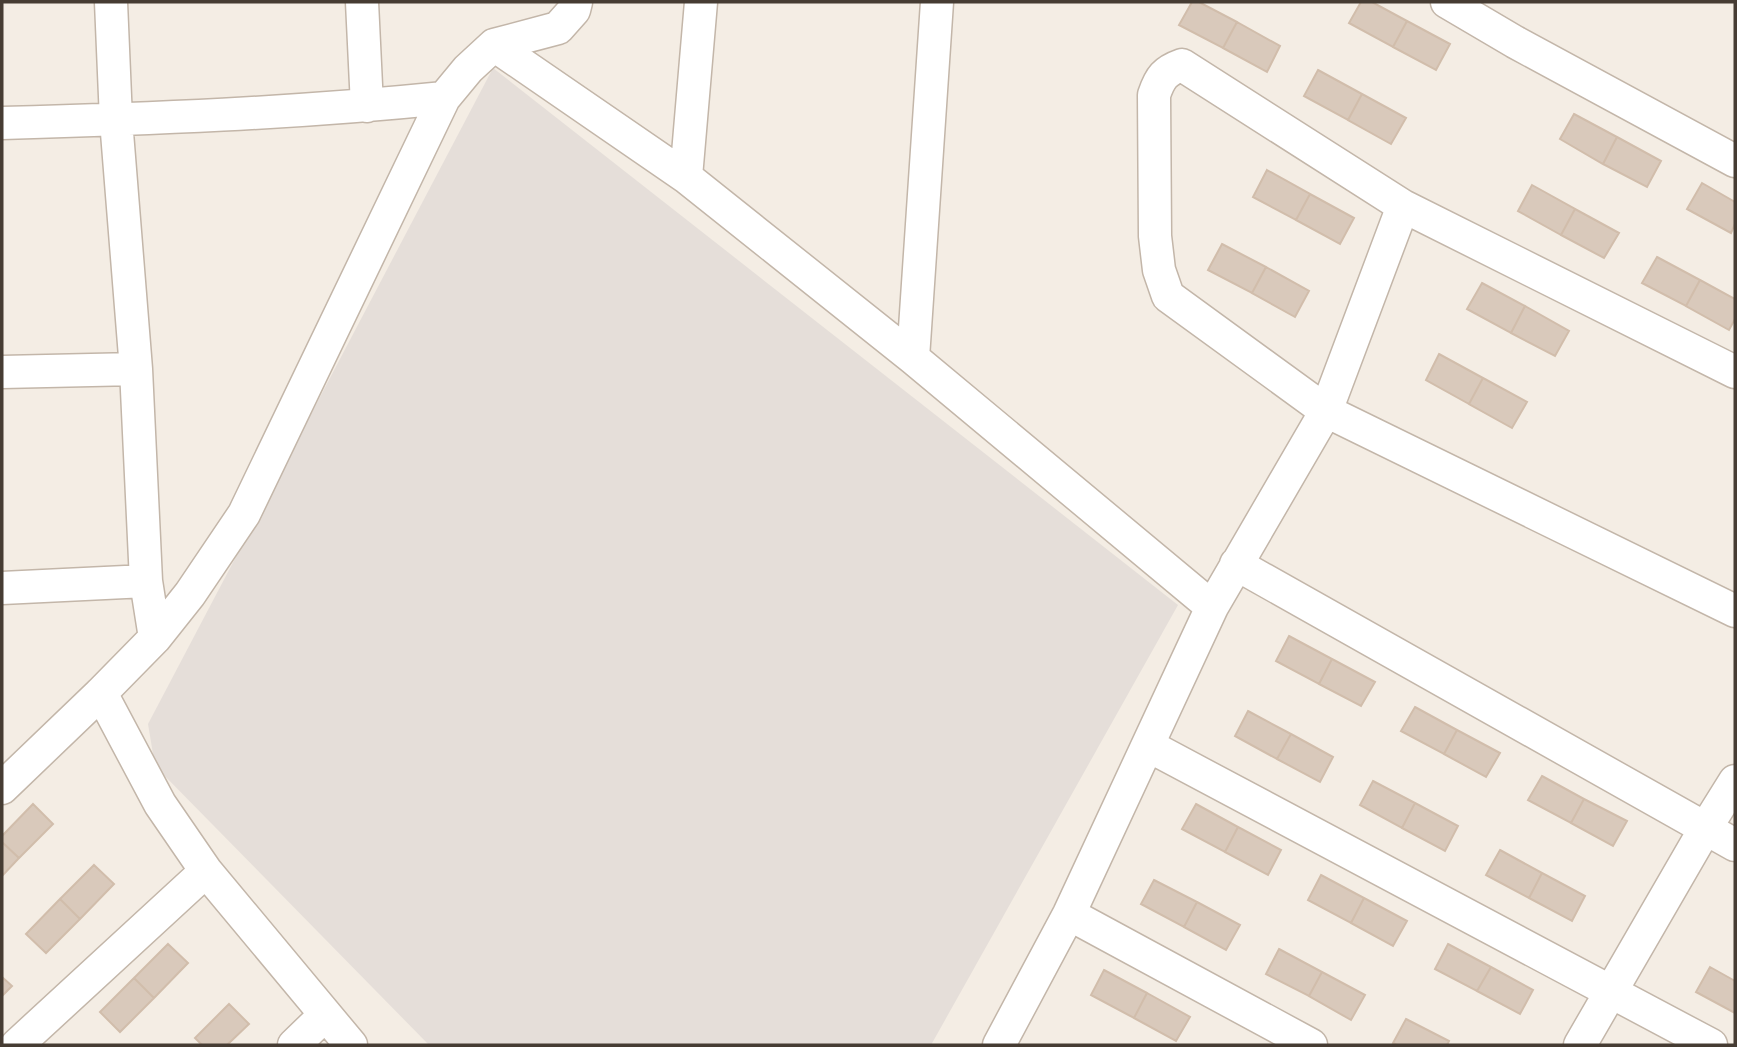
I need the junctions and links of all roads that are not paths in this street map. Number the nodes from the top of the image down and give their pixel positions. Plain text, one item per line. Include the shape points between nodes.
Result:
1 (111, 2) edge
2 (362, 2) edge
3 (576, 2) edge
4 (701, 2) edge
5 (937, 2) edge
6 (1447, 2) edge
7 (494, 44) junction
8 (444, 98) junction
9 (367, 106) junction
10 (116, 120) junction
11 (2, 123) edge
12 (1735, 161) edge
13 (686, 177) junction
14 (1403, 206) junction
15 (913, 358) junction
16 (136, 369) junction
17 (2, 372) edge
18 (1735, 372) edge
19 (1326, 411) junction
20 (1236, 564) junction
21 (146, 581) junction
22 (2, 588) edge
23 (1212, 607) junction
24 (1735, 611) edge
25 (155, 638) junction
26 (101, 694) junction
27 (1149, 746) junction
28 (1735, 781) edge
29 (2, 788) edge
30 (1705, 829) junction
31 (1735, 845) edge
32 (206, 871) junction
33 (1069, 914) junction
34 (1609, 992) junction
35 (324, 1016) junction
36 (17, 1045) edge
37 (294, 1045) edge
38 (351, 1045) edge
39 (999, 1045) edge
40 (1311, 1045) edge
41 (1580, 1045) edge
42 (1711, 1045) edge

1 - 10 street
2 - 9 street
3 - 7 street via 558,28
4 - 13 street
5 - 15 street
6 - 12 street
7 - 8 street
7 - 13 street
8 - 9 street
8 - 25 street via 244,514
9 - 10 street
10 - 11 street
10 - 16 street
13 - 15 street
14 - 18 street
14 - 19 street
14 - 19 street via 1182,65 1167,70 1159,80 1154,94 1155,236 1168,296
15 - 23 street
16 - 17 street
16 - 21 street
19 - 20 street
19 - 24 street
20 - 23 street
20 - 30 street
21 - 22 street
21 - 25 street
23 - 27 street
25 - 26 street
26 - 29 street
26 - 32 street via 160,804
27 - 33 street
27 - 34 street
28 - 30 street
30 - 31 street
30 - 34 street
32 - 35 street
32 - 36 street
33 - 39 street
33 - 40 street
34 - 41 street
34 - 42 street
35 - 37 street
35 - 38 street

